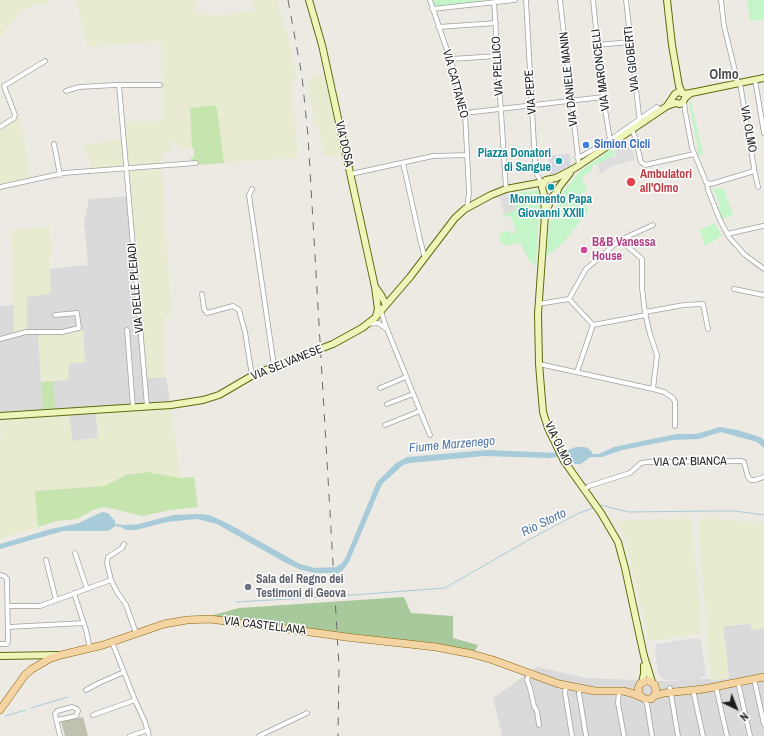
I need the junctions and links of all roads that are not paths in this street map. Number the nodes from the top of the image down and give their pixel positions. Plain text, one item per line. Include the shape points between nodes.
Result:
1 (310, 0) edge
2 (430, 0) edge
3 (515, 0) edge
4 (526, 0) edge
5 (560, 0) edge
6 (593, 0) edge
7 (626, 0) edge
8 (668, 0) edge
9 (721, 0) edge
10 (494, 2) junction
11 (432, 9) junction
12 (496, 24) junction
13 (438, 27) junction
14 (630, 42) junction
15 (597, 45) junction
16 (498, 56) junction
17 (450, 60) junction
18 (45, 61) dead end
19 (764, 78) edge
20 (755, 80) junction
21 (739, 83) junction
22 (119, 85) junction
23 (160, 85) dead end
24 (66, 91) dead end
25 (604, 97) junction
26 (680, 97) junction
27 (571, 101) junction
28 (532, 106) junction
29 (501, 109) junction
30 (661, 110) junction
31 (465, 113) junction
32 (640, 118) junction
33 (0, 127) edge
34 (632, 130) junction
35 (764, 133) edge
36 (611, 141) junction
37 (54, 144) dead end
38 (694, 154) junction
39 (467, 155) junction
40 (578, 157) junction
41 (196, 163) dead end
42 (403, 163) junction
43 (577, 167) junction
44 (126, 169) junction
45 (754, 171) junction
46 (351, 174) junction
47 (60, 175) junction
48 (553, 179) junction
49 (542, 182) junction
50 (707, 183) junction
51 (758, 186) dead end
52 (0, 187) edge
53 (559, 187) junction
54 (515, 188) junction
55 (252, 189) dead end
56 (506, 189) junction
57 (543, 192) junction
58 (469, 193) junction
59 (553, 195) junction
60 (473, 202) junction
61 (545, 215) junction
62 (653, 225) dead end
63 (763, 226) edge
64 (727, 234) junction
65 (620, 240) junction
66 (426, 256) junction
67 (764, 269) edge
68 (734, 289) dead end
69 (202, 294) dead end
70 (764, 295) edge
71 (394, 296) junction
72 (379, 297) junction
73 (569, 299) junction
74 (538, 304) junction
75 (386, 305) junction
76 (381, 311) junction
77 (645, 314) junction
78 (55, 315) dead end
79 (375, 318) junction
80 (368, 324) junction
81 (593, 325) junction
82 (387, 329) junction
83 (708, 329) dead end
84 (127, 330) dead end
85 (0, 339) edge
86 (539, 364) junction
87 (274, 366) junction
88 (577, 372) junction
89 (252, 376) junction
90 (406, 377) junction
91 (380, 388) dead end
92 (653, 389) junction
93 (413, 394) junction
94 (387, 404) dead end
95 (147, 406) junction
96 (133, 407) junction
97 (420, 411) junction
98 (0, 416) edge
99 (385, 425) dead end
100 (675, 426) dead end
101 (430, 435) dead end
102 (764, 477) edge
103 (584, 488) junction
104 (124, 544) dead end
105 (75, 553) dead end
106 (46, 560) dead end
107 (0, 575) edge
108 (111, 580) junction
109 (87, 589) junction
110 (74, 593) junction
111 (56, 600) junction
112 (8, 606) junction
113 (84, 623) junction
114 (8, 627) junction
115 (136, 633) junction
116 (112, 642) junction
117 (0, 644) edge
118 (90, 649) junction
119 (61, 655) junction
120 (0, 656) edge
121 (644, 656) junction
122 (124, 672) junction
123 (529, 674) junction
124 (764, 677) edge
125 (754, 679) junction
126 (738, 682) junction
127 (641, 683) junction
128 (654, 683) junction
129 (566, 686) junction
130 (716, 687) junction
131 (580, 689) junction
132 (86, 690) dead end
133 (670, 690) junction
134 (693, 690) junction
135 (621, 692) junction
136 (647, 698) junction
137 (135, 700) junction
138 (0, 710) edge
139 (307, 713) dead end
140 (93, 715) dead end
141 (57, 720) junction
142 (764, 724) edge
143 (539, 725) dead end
144 (148, 730) junction
145 (60, 736) edge
146 (130, 736) edge
147 (149, 736) edge
148 (259, 736) edge
149 (572, 736) edge
150 (586, 736) edge
151 (624, 736) edge
152 (652, 736) edge
153 (678, 736) edge
154 (703, 736) edge
155 (727, 736) edge
156 (750, 736) edge

1 - 46 street, VIA DOSA
2 - 11 street, VIA CATTANEO
3 - 10 street
4 - 28 street, VIA PEPE
5 - 27 street, VIA DANIELE MANIN
6 - 15 street, VIA MARONCELLI
7 - 14 street, VIA GIOBERTI
8 - 26 street
9 - 21 street, VIA OLMO
10 - 11 street
10 - 12 street, VIA PELLICO
11 - 13 street, VIA CATTANEO
12 - 13 street, VIA PELLICO
12 - 16 street, VIA PELLICO
13 - 17 street, VIA CATTANEO
14 - 15 street
14 - 32 street, VIA GIOBERTI
15 - 25 street, VIA MARONCELLI
16 - 17 street
16 - 29 street, VIA PELLICO
17 - 31 street, VIA CATTANEO
18 - 33 street via 4,86 15,115
19 - 20 street
20 - 21 street
20 - 35 street, VIA OLMO
21 - 26 street
21 - 45 street, VIA OLMO
22 - 23 street
22 - 24 street via 79,87
22 - 44 street, VIA DELLE PLEIADI
25 - 27 street, VIA PELLICO
25 - 36 street, VIA MARONCELLI
26 - 30 street, VIA OLMO
26 - 38 street
27 - 28 street, VIA PELLICO
27 - 40 street, VIA DANIELE MANIN
28 - 29 street, VIA PELLICO
28 - 49 street, VIA PEPE via 536,172
29 - 31 street, VIA PELLICO
29 - 56 street, VIA PELLICO
30 - 32 street, VIA OLMO via 657,107
30 - 34 street, VIA OLMO
31 - 39 street, VIA CATTANEO
32 - 36 street, VIA OLMO
34 - 36 street, VIA OLMO
34 - 38 street via 641,162 645,165
36 - 40 street, VIA OLMO
36 - 43 street, VIA OLMO
37 - 47 street
38 - 50 street
39 - 42 street via 433,156
39 - 58 street, VIA CATTANEO
40 - 43 street, VIA DANIELE MANIN
41 - 44 street
42 - 46 street
42 - 66 street
43 - 48 street, VIA OLMO
43 - 53 street, VIA OLMO
44 - 47 street
44 - 95 street, VIA DELLE PLEIADI
45 - 50 street
45 - 51 street, VIA OLMO
46 - 72 street, VIA DOSA
47 - 52 street
48 - 49 street, VIA OLMO
48 - 53 street
49 - 54 street, VIA SELVANESE
49 - 57 street, VIA OLMO
50 - 64 street
53 - 59 street, VIA OLMO via 558,192
54 - 56 street, VIA SELVANESE
54 - 57 street, VIA SELVANESE via 537,187
55 - 87 street via 249,195
56 - 60 street, VIA SELVANESE
57 - 59 street via 548,196
57 - 61 street, VIA OLMO
58 - 60 street, VIA CATTANEO
58 - 60 street
59 - 61 street, VIA OLMO
60 - 66 street, VIA SELVANESE via 455,218
61 - 74 street, VIA OLMO
62 - 65 street
63 - 64 street
64 - 67 street via 742,252
65 - 73 street via 586,269
65 - 77 street via 642,259
66 - 71 street, VIA SELVANESE
68 - 70 street
69 - 89 street via 207,313 233,306 239,310
71 - 72 street
71 - 75 street, VIA SELVANESE
72 - 75 street
72 - 79 street
73 - 74 street
73 - 81 street
74 - 86 street, VIA OLMO
75 - 76 street, VIA SELVANESE
76 - 79 street, VIA SELVANESE
76 - 82 street
77 - 81 street
77 - 83 street via 684,305 703,304
77 - 92 street via 657,355
78 - 85 street via 77,312 79,328 62,332 26,332
79 - 80 street, VIA SELVANESE
80 - 82 street via 378,323
80 - 87 street, VIA SELVANESE via 333,344
81 - 88 street
82 - 90 street
84 - 96 street
86 - 88 street
86 - 103 street, VIA OLMO via 540,395 548,428 564,461
87 - 89 street, VIA SELVANESE
88 - 92 street
89 - 95 street, VIA SELVANESE via 223,393 203,400
90 - 91 street
90 - 93 street
92 - 100 street via 673,398
93 - 94 street
93 - 97 street
95 - 96 street, VIA SELVANESE
96 - 98 street, VIA SELVANESE
97 - 99 street
97 - 101 street
102 - 103 street, VIA CA' BIANCA via 751,480 742,461 648,462 641,463 630,473
103 - 121 street, VIA OLMO via 602,513 621,551
104 - 108 street via 107,560
105 - 109 street
106 - 111 street
107 - 112 street via 7,579
108 - 109 street
108 - 115 street via 126,605
109 - 110 street
110 - 111 street
110 - 113 street
111 - 112 street via 36,606
112 - 114 street
113 - 114 street
113 - 118 street
114 - 117 street via 8,642
115 - 116 main road, VIA CASTELLANA
115 - 123 main road, VIA CASTELLANA, bridge via 168,623 196,619 218,620 464,652
116 - 118 main road, VIA CASTELLANA
116 - 122 street
118 - 119 main road, VIA CASTELLANA
119 - 120 street, VIA CASTELLANA
119 - 138 main road via 29,672
121 - 127 street
121 - 128 street
122 - 132 street
122 - 137 street
123 - 129 main road, VIA CASTELLANA
123 - 143 street via 527,680
124 - 125 main road, VIA CASTELLANA
125 - 126 main road, VIA CASTELLANA
125 - 142 street
126 - 130 main road, VIA CASTELLANA
126 - 156 street
127 - 128 main road
127 - 135 main road, VIA CASTELLANA
127 - 136 main road via 638,689
128 - 133 main road, VIA CASTELLANA
128 - 136 main road via 656,692
129 - 131 main road, VIA CASTELLANA
129 - 149 street
130 - 134 main road, VIA CASTELLANA
130 - 155 street
131 - 135 main road, VIA CASTELLANA
131 - 150 street
133 - 134 main road, VIA CASTELLANA
133 - 136 main road, VIA CASTELLANA
133 - 153 street
134 - 154 street
135 - 136 main road, VIA CASTELLANA
135 - 151 street via 618,703
136 - 152 street
137 - 140 street
137 - 144 street
139 - 148 street
141 - 141 street via 76,716 77,709 72,707 58,711 55,714
141 - 145 street
144 - 146 street
144 - 147 street

